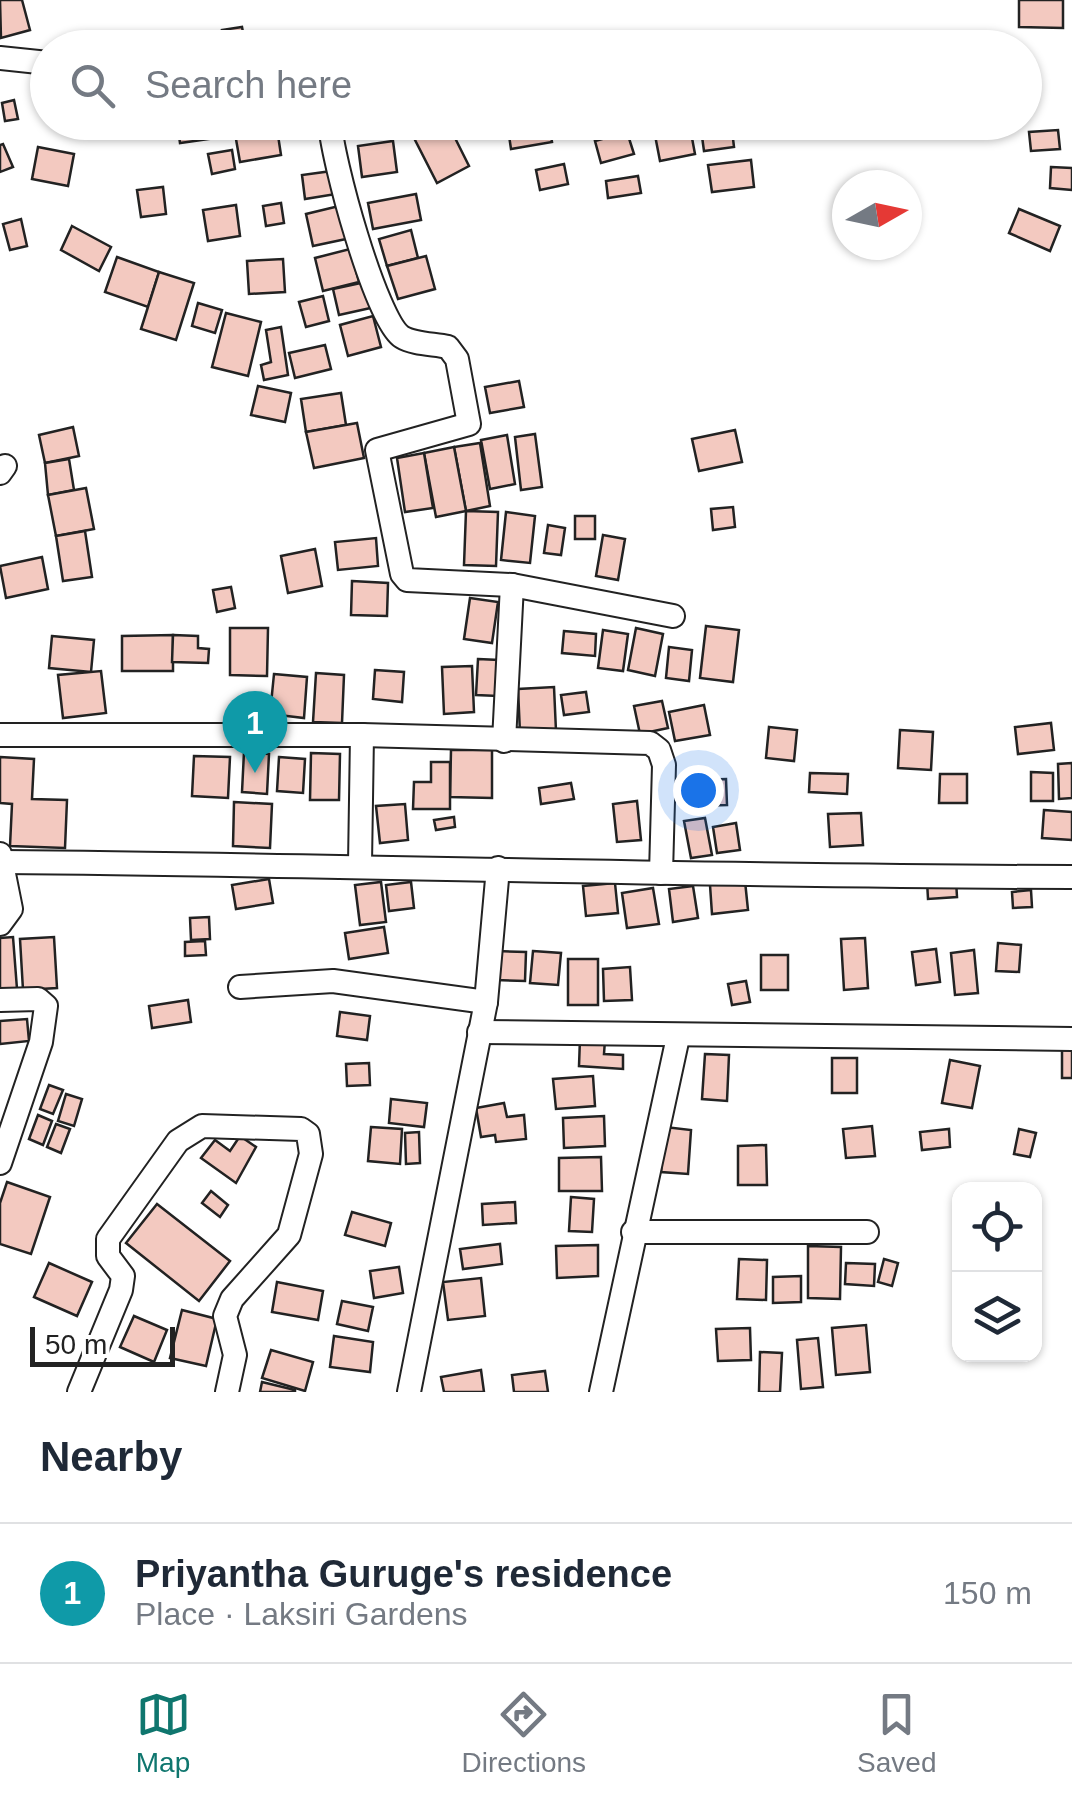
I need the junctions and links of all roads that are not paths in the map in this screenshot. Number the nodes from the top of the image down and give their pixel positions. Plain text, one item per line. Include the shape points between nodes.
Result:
1 (0, 58) edge
2 (30, 62) edge
3 (333, 140) edge
4 (512, 585) junction
5 (674, 616) dead end
6 (362, 735) junction
7 (0, 736) edge
8 (504, 741) junction
9 (1, 858) edge
10 (360, 864) junction
11 (498, 868) junction
12 (662, 873) junction
13 (1072, 876) edge
14 (0, 924) edge
15 (240, 988) dead end
16 (0, 1000) edge
17 (486, 1002) junction
18 (480, 1032) junction
19 (678, 1037) junction
20 (1072, 1039) edge
21 (0, 1163) edge
22 (633, 1232) junction
23 (868, 1232) dead end
24 (79, 1392) edge
25 (227, 1392) edge
26 (409, 1392) edge
27 (601, 1392) edge

1 - 2 street
3 - 4 street via 344,198 387,319 402,338 448,346 457,359 468,424 377,450 402,574 407,580
4 - 5 street
4 - 8 street
6 - 7 street
6 - 8 street
6 - 10 street
8 - 12 street via 650,744 659,750
9 - 10 street
9 - 14 street via 11,909
10 - 11 street
11 - 12 street
11 - 17 street
12 - 13 street
15 - 17 street via 333,982
16 - 21 street via 38,999 46,1006 42,1042
17 - 18 street
18 - 19 street
18 - 26 street
19 - 20 street
19 - 22 street
22 - 23 street
22 - 27 street
24 - 25 street via 121,1290 123,1276 108,1256 108,1239 178,1141 202,1126 302,1129 311,1154 288,1235 232,1299 226,1316 236,1354

